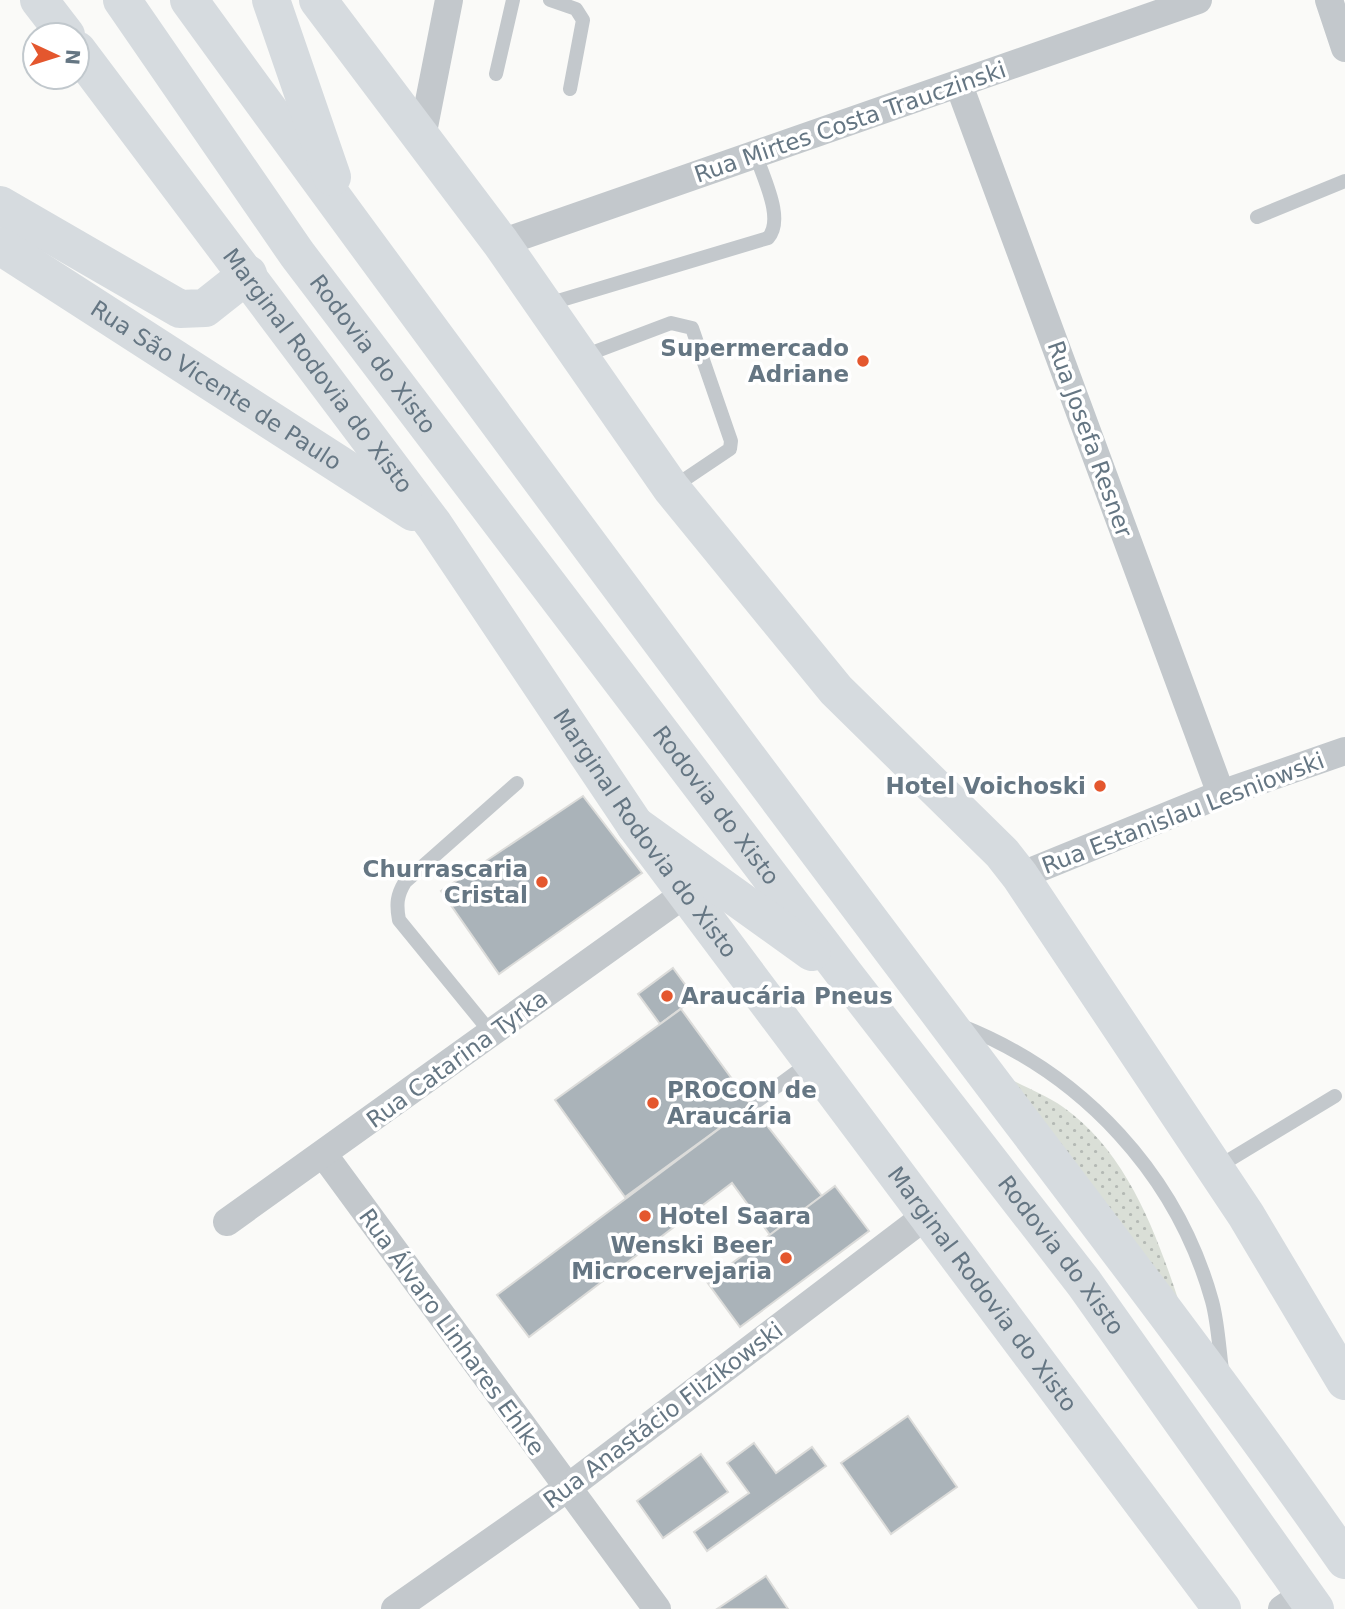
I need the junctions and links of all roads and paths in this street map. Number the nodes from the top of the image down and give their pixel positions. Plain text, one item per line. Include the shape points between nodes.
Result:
1 (39, 0) edge
2 (189, 0) edge
3 (271, 0) edge
4 (318, 0) edge
5 (449, 0) edge
6 (513, 0) edge
7 (550, 0) edge
8 (1198, 0) edge
9 (1329, 0) edge
10 (123, 4) edge
11 (55, 21) edge
12 (1345, 48) edge
13 (91, 68) edge
14 (496, 74) dead end
15 (959, 85) junction
16 (570, 89) dead end
17 (422, 137) junction
18 (756, 155) junction
19 (1345, 181) edge
20 (0, 205) edge
21 (345, 216) junction
22 (1257, 217) dead end
23 (501, 243) junction
24 (0, 246) edge
25 (80, 274) junction
26 (248, 274) junction
27 (544, 305) junction
28 (580, 358) junction
29 (671, 488) junction
30 (434, 525) junction
31 (1345, 751) edge
32 (517, 783) dead end
33 (1221, 793) junction
34 (635, 825) junction
35 (1020, 876) junction
36 (686, 893) junction
37 (845, 975) junction
38 (943, 1018) junction
39 (492, 1034) junction
40 (811, 1061) junction
41 (1335, 1096) dead end
42 (756, 1102) dead end
43 (324, 1155) junction
44 (1215, 1168) junction
45 (927, 1215) junction
46 (227, 1222) dead end
47 (1345, 1381) edge
48 (1225, 1389) junction
49 (566, 1489) junction
50 (1345, 1560) edge
51 (1300, 1604) edge
52 (395, 1609) edge
53 (657, 1609) edge
54 (1222, 1609) edge

1 - 11 main road
2 - 21 main road
3 - 21 main road
4 - 17 main road
5 - 17 street
6 - 14 lane
7 - 16 lane via 570,6 583,20
8 - 15 street, Rua Mirtes Costa Trauczinski
9 - 12 street
10 - 37 main road, Rodovia do Xisto via 297,254
13 - 26 main road, Marginal Rodovia do Xisto
15 - 18 street, Rua Mirtes Costa Trauczinski
15 - 33 street, Rua Josefa Resner
17 - 23 main road
18 - 23 street, Rua Mirtes Costa Trauczinski
18 - 27 lane via 775,220 768,238
19 - 22 lane
20 - 25 main road, Rua São Vicente de Paulo
21 - 38 main road
23 - 27 main road
24 - 25 main road, Rua São Vicente de Paulo
25 - 26 main road, Rua São Vicente de Paulo via 180,309 205,309
25 - 30 main road, Rua São Vicente de Paulo
26 - 30 main road, Marginal Rodovia do Xisto
27 - 28 main road
28 - 29 main road
28 - 29 lane via 671,323 692,328 730,449
29 - 35 main road via 836,690
30 - 34 main road, Marginal Rodovia do Xisto
31 - 33 street, Rua Estanislau Lesniowski
32 - 39 lane via 405,882 396,907 398,919
33 - 35 street, Rua Estanislau Lesniowski
34 - 36 main road, Marginal Rodovia do Xisto
34 - 37 main road
35 - 44 main road
36 - 39 street, Rua Catarina Tyrka
36 - 40 main road, Marginal Rodovia do Xisto
37 - 51 main road, Rodovia do Xisto via 1084,1283
38 - 48 main road
38 - 48 lane via 998,1040 1071,1086 1132,1146 1181,1219 1212,1302
39 - 43 street, Rua Catarina Tyrka
40 - 42 lane
40 - 45 main road, Marginal Rodovia do Xisto
41 - 44 lane
43 - 46 street, Rua Catarina Tyrka
43 - 49 street, Rua Álvaro Linhares Ehlke
44 - 47 main road
45 - 49 street, Rua Anastácio Flizikowski
45 - 54 main road, Marginal Rodovia do Xisto
48 - 50 main road
49 - 52 street, Rua Anastácio Flizikowski
49 - 53 street, Rua Álvaro Linhares Ehlke

